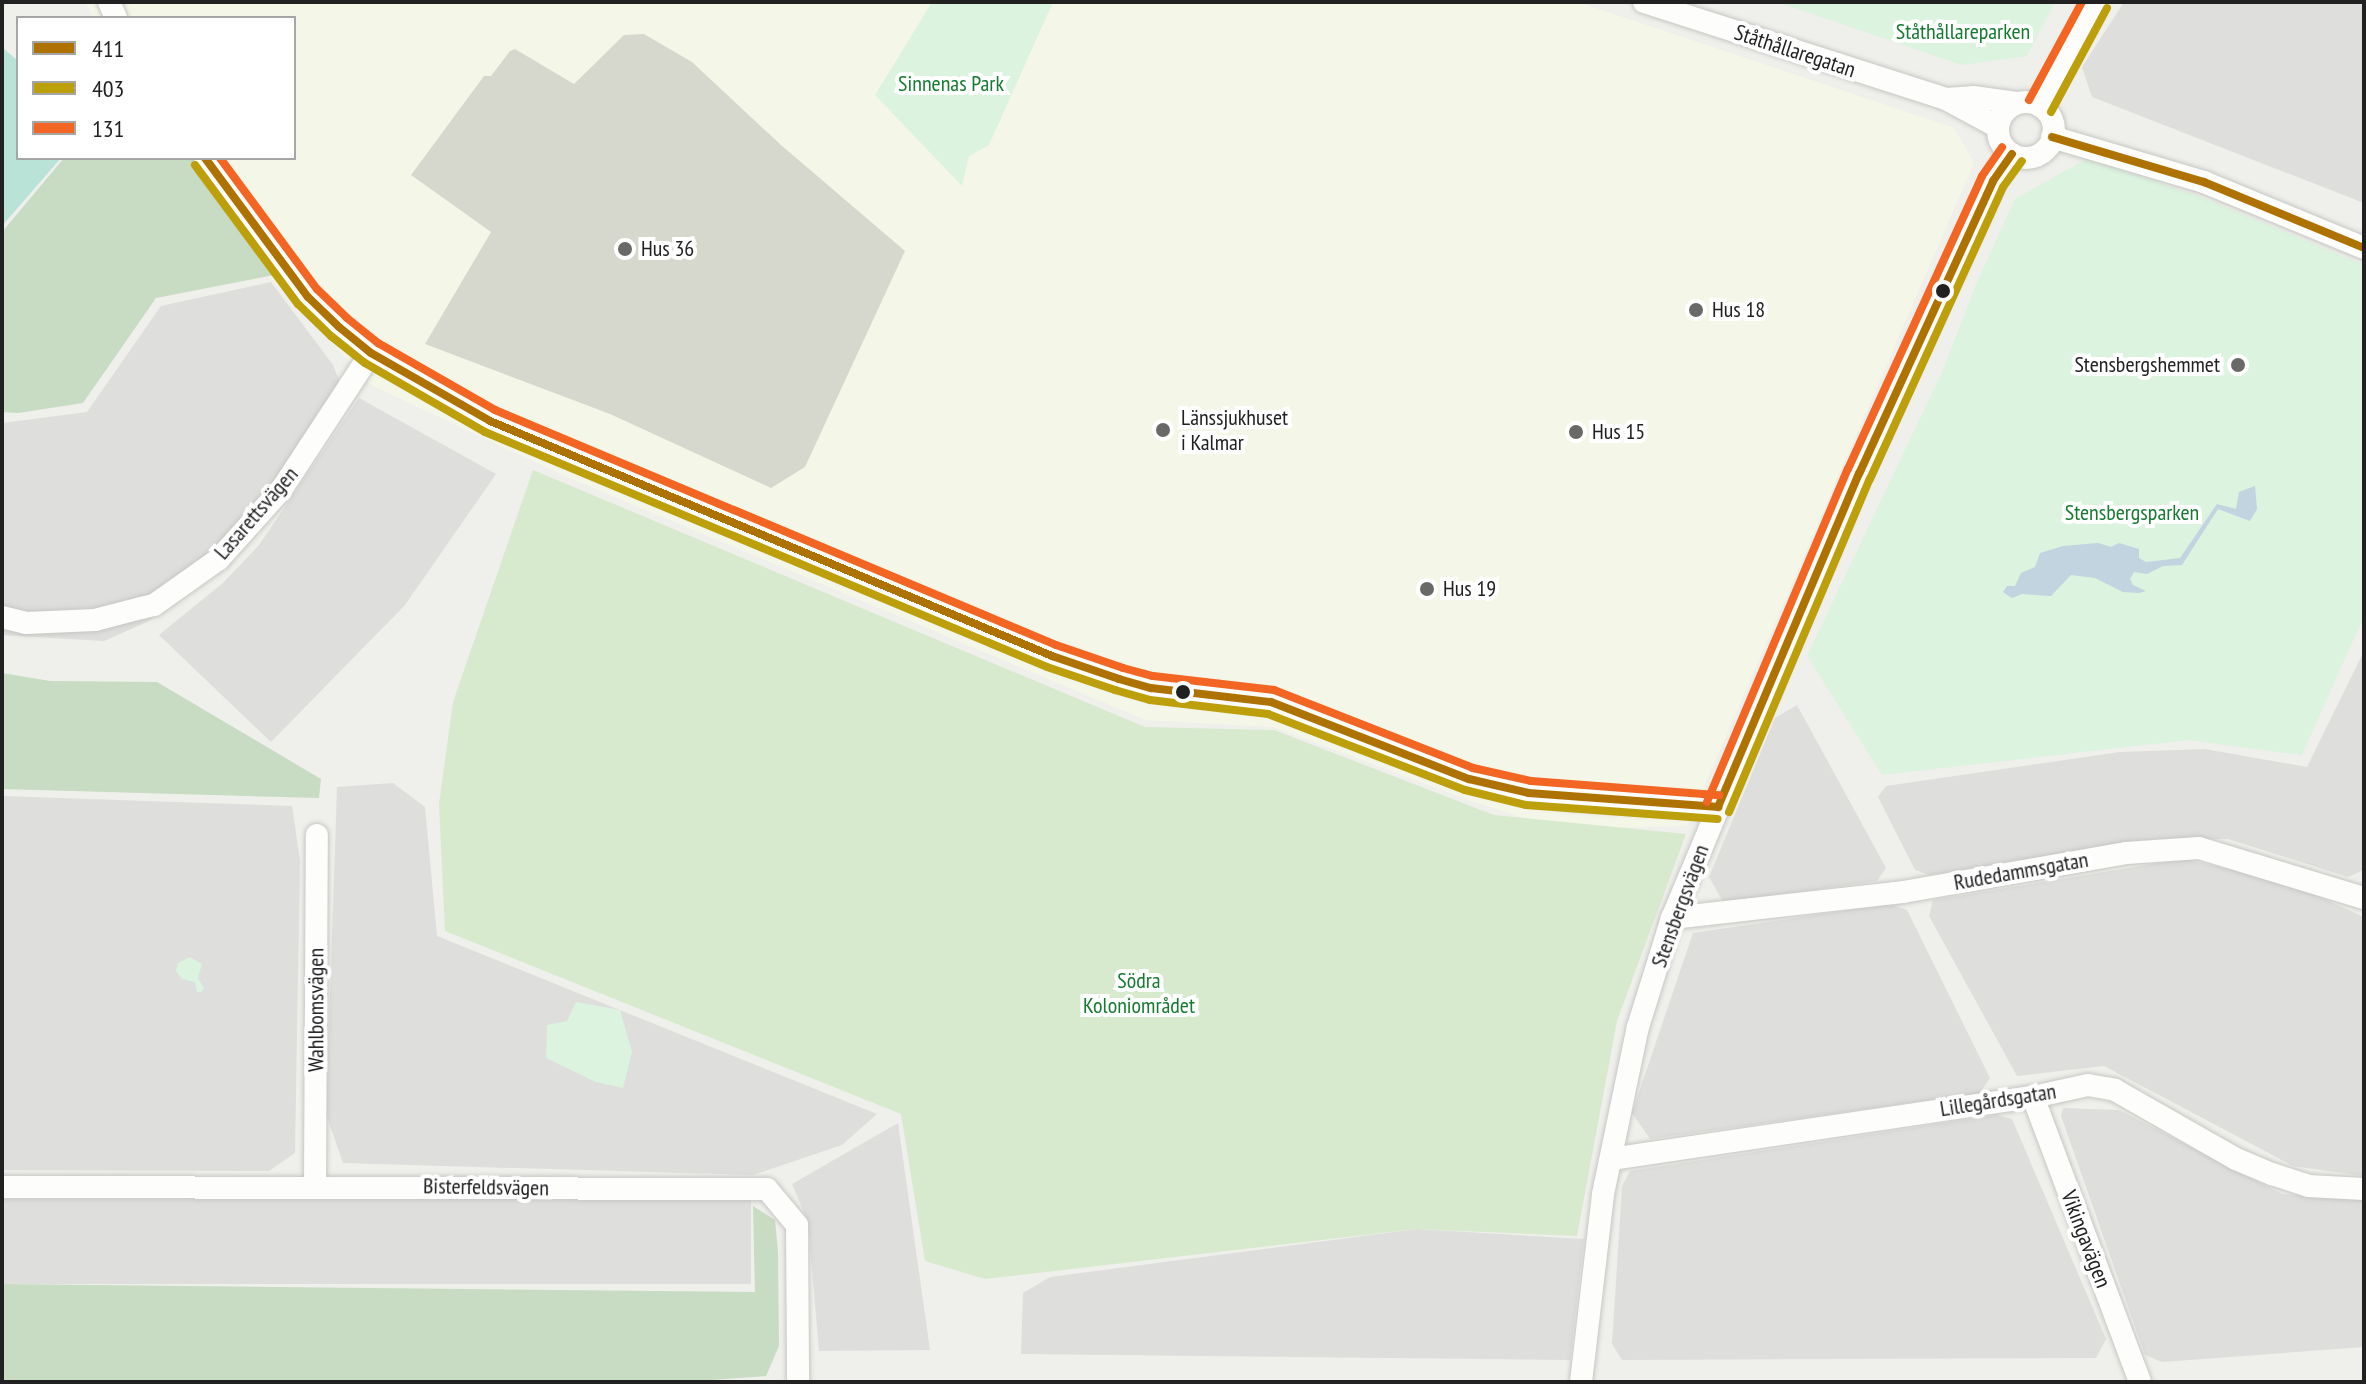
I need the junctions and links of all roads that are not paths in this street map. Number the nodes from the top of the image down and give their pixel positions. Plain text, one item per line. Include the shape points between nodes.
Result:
1 (1644, 2) edge
2 (2096, 2) edge
3 (1946, 99) junction
4 (2028, 105) junction
5 (1998, 127) junction
6 (2052, 137) junction
7 (2012, 154) junction
8 (206, 160) edge
9 (2364, 248) edge
10 (371, 353) junction
11 (2, 617) edge
12 (1718, 807) junction
13 (317, 835) dead end
14 (2364, 898) edge
15 (1672, 918) junction
16 (2033, 1097) junction
17 (1611, 1159) junction
18 (315, 1185) junction
19 (2, 1187) edge
20 (2364, 1189) edge
21 (798, 1382) edge
22 (1581, 1382) edge
23 (2140, 1382) edge

1 - 3 street, Ståthållaregatan
2 - 4 street
3 - 4 street, Ståthållaregatan
3 - 5 street, Ståthållaregatan
4 - 5 street via 2004,113
4 - 6 street via 2051,119
5 - 7 street via 2001,143
6 - 7 street via 2035,156
6 - 9 street via 2204,182
7 - 12 street, Stensbergsvägen via 1993,181 1859,474
8 - 10 street via 308,297
10 - 11 street, Lasarettsvägen via 281,490 219,559 154,605 95,620 26,623
10 - 12 street via 490,421 1119,679 1151,688 1271,702 1469,779 1529,793
12 - 15 street, Stensbergsvägen
13 - 18 street, Wahlbomsvägen
14 - 15 street, Rudedammsgatan via 2199,848 2126,853 1903,892
15 - 17 street, Stensbergsvägen via 1638,1027
16 - 17 street, Lillegårdsgatan
16 - 20 street, Lillegårdsgatan via 2088,1085 2115,1090 2272,1174 2308,1186
16 - 23 street, Vikingavägen
17 - 22 street, Stensbergsvägen
18 - 19 street, Bisterfeldsvägen
18 - 21 street, Bisterfeldsvägen via 767,1189 797,1225

